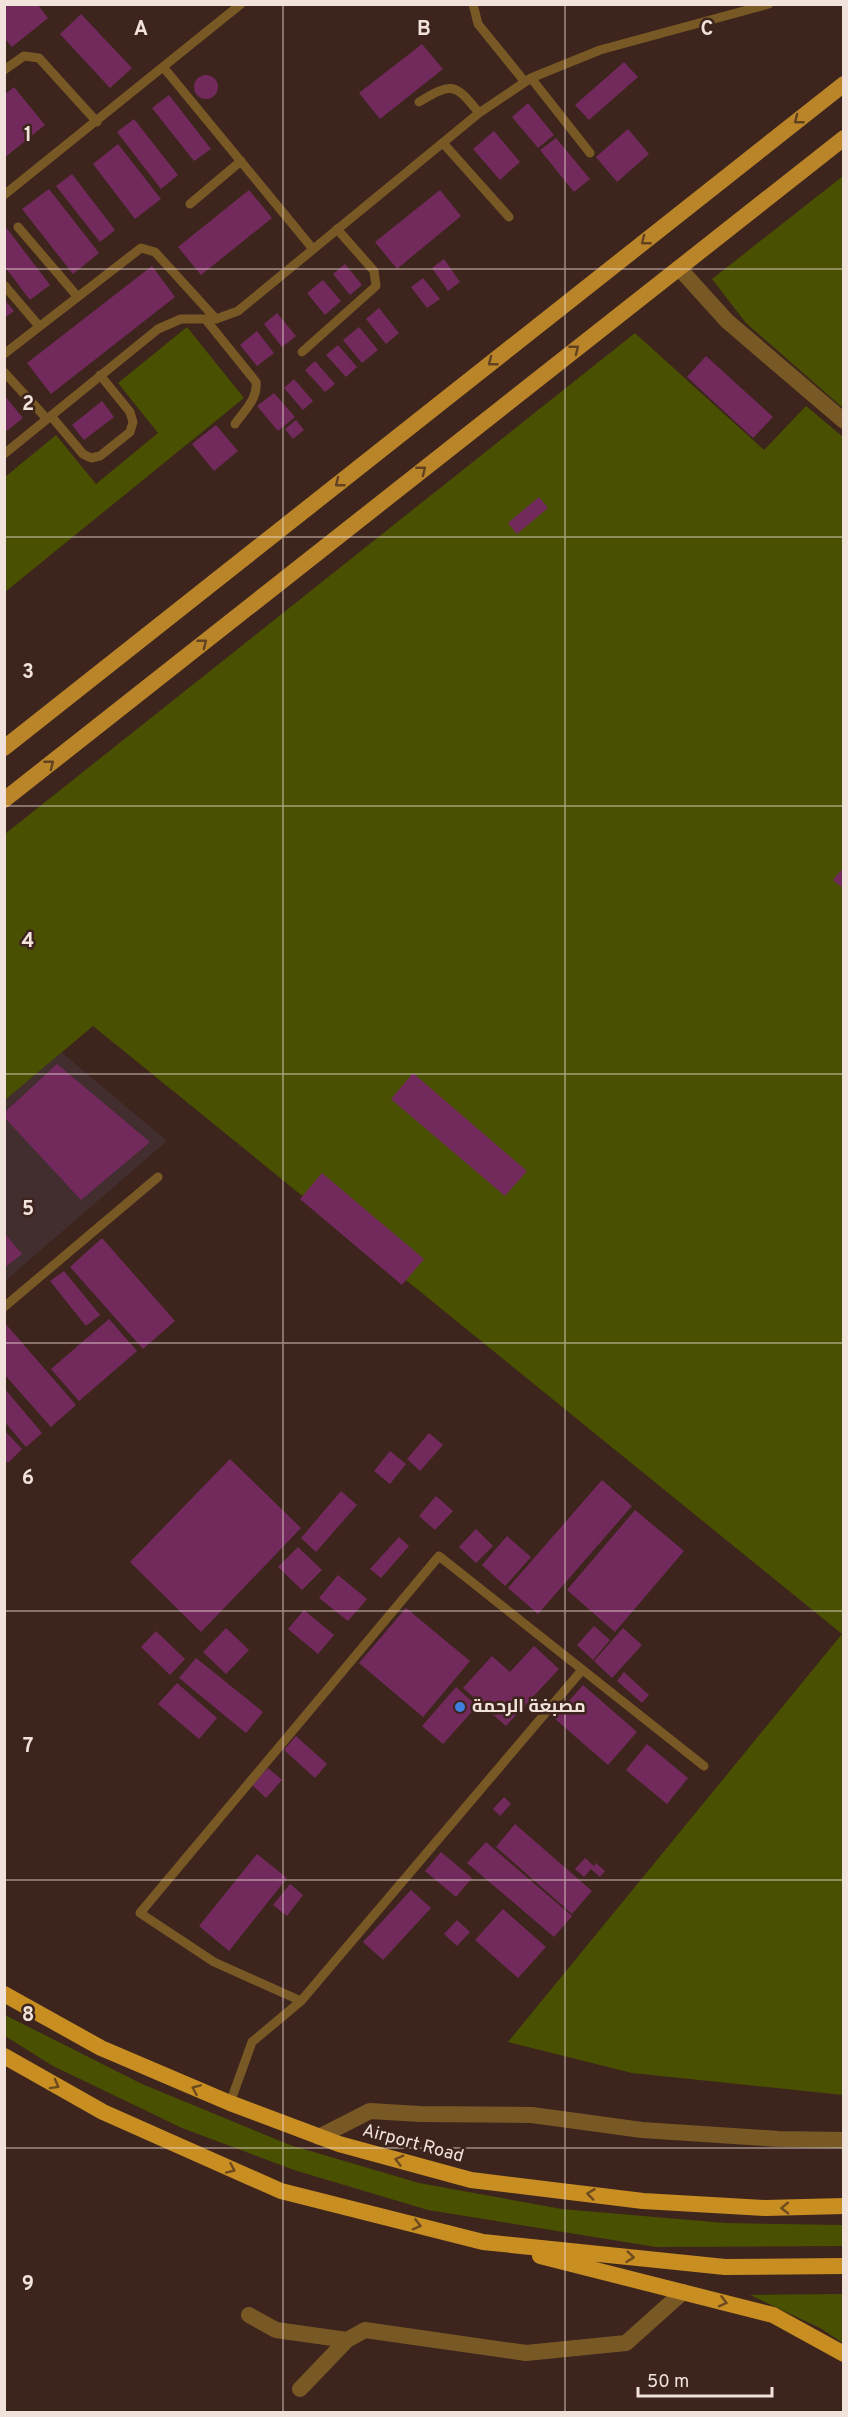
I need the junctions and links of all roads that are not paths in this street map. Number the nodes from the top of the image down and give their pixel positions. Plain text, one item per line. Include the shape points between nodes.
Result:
1 (241, 4) edge
2 (473, 4) edge
3 (769, 4) edge
4 (164, 68) junction
5 (4, 70) edge
6 (528, 80) junction
7 (843, 84) edge
8 (418, 102) dead end
9 (479, 113) junction
10 (96, 122) junction
11 (843, 138) edge
12 (443, 143) junction
13 (590, 153) dead end
14 (241, 161) junction
15 (4, 195) edge
16 (190, 204) dead end
17 (509, 217) dead end
18 (18, 226) dead end
19 (337, 229) junction
20 (313, 249) junction
21 (679, 268) junction
22 (4, 285) edge
23 (77, 296) junction
24 (206, 320) junction
25 (216, 320) junction
26 (39, 326) junction
27 (302, 352) dead end
28 (4, 354) edge
29 (4, 372) edge
30 (100, 375) junction
31 (49, 417) junction
32 (843, 421) edge
33 (235, 424) dead end
34 (4, 454) edge
35 (4, 748) edge
36 (4, 800) edge
37 (158, 1177) dead end
38 (4, 1307) edge
39 (582, 1670) junction
40 (704, 1766) dead end
41 (4, 1994) edge
42 (301, 2001) junction
43 (4, 2056) edge
44 (230, 2103) junction
45 (320, 2137) junction
46 (843, 2140) edge
47 (843, 2206) edge
48 (483, 2242) junction
49 (843, 2266) edge
50 (683, 2292) junction
51 (249, 2315) dead end
52 (347, 2340) junction
53 (843, 2354) edge
54 (300, 2389) dead end

1 - 4 lane
2 - 6 lane via 478,24
3 - 6 lane via 600,50
4 - 10 lane
4 - 14 lane
5 - 10 lane via 24,56 39,58
6 - 9 lane
6 - 13 lane
7 -> 35 main road
8 - 9 lane via 438,90 451,88 463,93
9 - 12 lane
10 - 15 lane
11 - 21 main road
12 - 17 lane
12 - 19 lane
14 - 16 lane
14 - 20 lane
18 - 23 lane
19 - 20 lane
19 - 27 lane via 374,271 376,286
20 - 25 lane via 238,311
21 - 32 street via 727,321
36 -> 21 main road
22 - 26 lane
23 - 25 lane via 136,250 146,248 155,252
23 - 26 lane
24 - 25 lane
24 - 30 lane via 181,319 163,326
24 - 33 lane via 256,382 253,400
26 - 28 lane
29 - 31 lane
30 - 31 lane
30 - 31 lane via 132,417 132,427 123,438 100,456 91,458
31 - 34 lane
37 - 38 lane
39 - 40 lane
39 - 42 lane
39 - 42 lane via 439,1556 140,1913 214,1962
44 -> 41 highway, Airport Road via 101,2048
42 - 44 lane via 252,2042
43 -> 48 highway via 103,2112 281,2191
44 - 45 highway, Airport Road
45 - 46 street via 370,2111 532,2115 642,2130
47 -> 45 highway, Airport Road via 765,2208 643,2201 471,2180
48 -> 49 highway via 725,2267
48 - 50 highway
50 - 52 street via 626,2343 526,2353 365,2330
50 -> 53 highway via 773,2315
51 - 52 street via 276,2330
52 - 54 street

